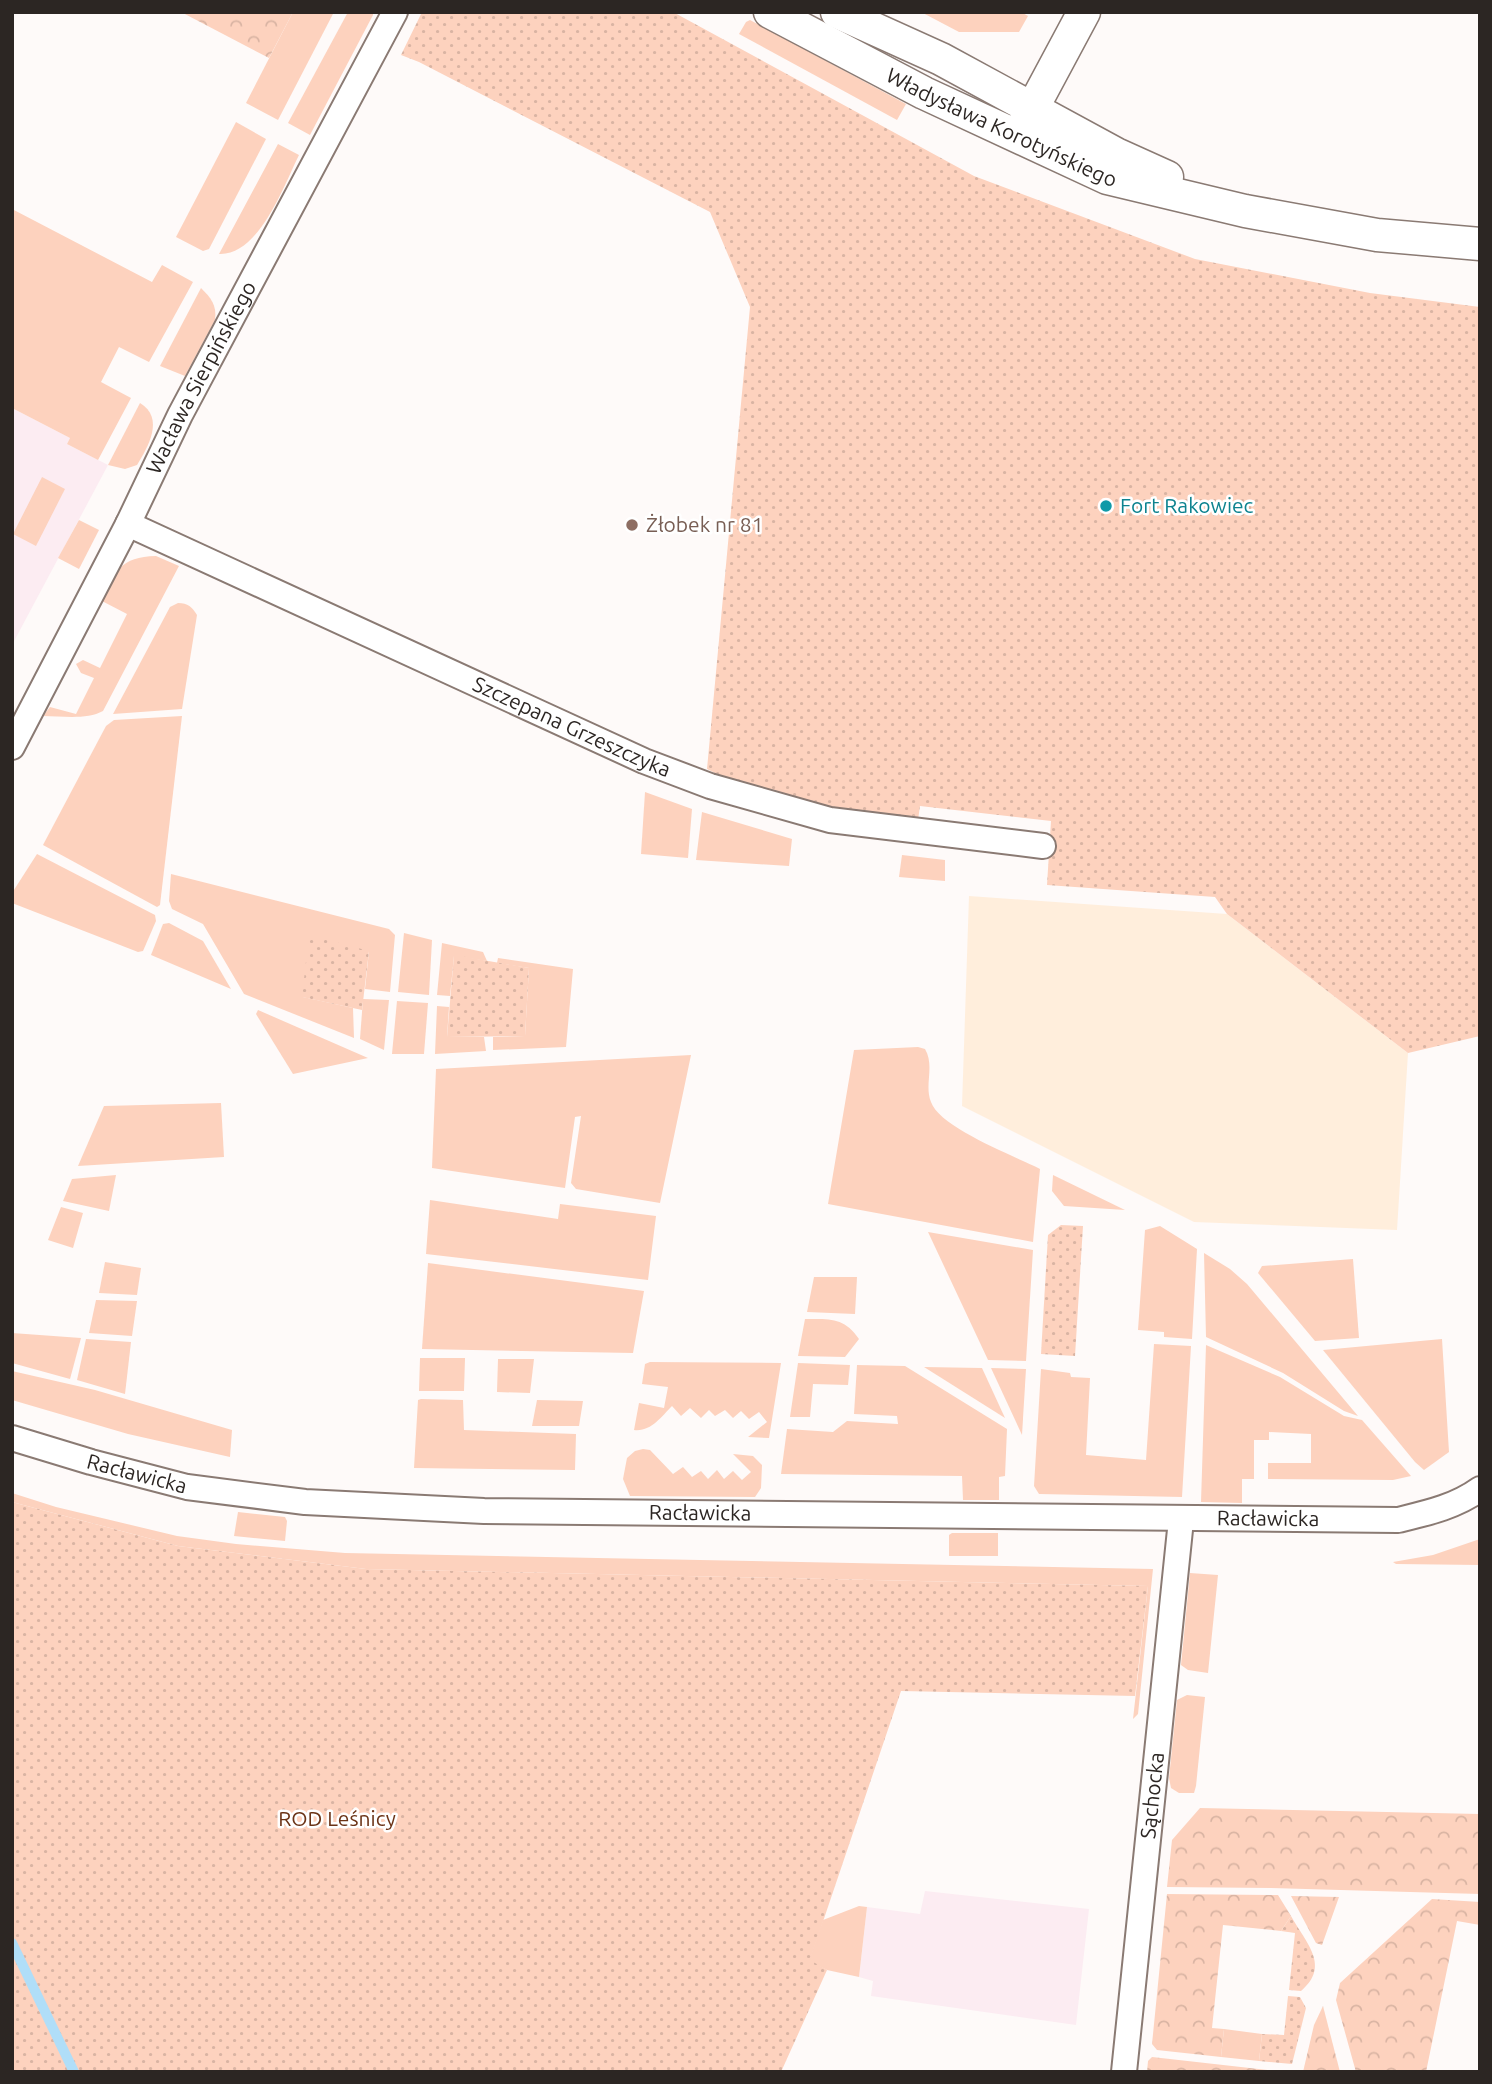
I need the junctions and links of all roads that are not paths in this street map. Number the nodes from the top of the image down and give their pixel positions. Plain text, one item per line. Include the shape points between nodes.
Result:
1 (395, 12) edge
2 (770, 12) edge
3 (837, 12) edge
4 (1084, 12) edge
5 (1032, 109) junction
6 (1017, 136) junction
7 (1245, 211) junction
8 (1480, 244) edge
9 (128, 524) junction
10 (12, 747) edge
11 (1043, 846) dead end
12 (12, 1438) edge
13 (1480, 1489) edge
14 (1181, 1520) junction
15 (1124, 2072) edge

1 - 9 street, Wacława Sierpińskiego via 179,418
2 - 6 street, Władysława Korotyńskiego
3 - 5 street, Władysława Korotyńskiego via 941,59
4 - 5 street
5 - 6 street
5 - 7 street, Władysława Korotyńskiego via 1116,154
6 - 7 street, Władysława Korotyńskiego via 1107,178
7 - 8 street, Władysława Korotyńskiego via 1377,235
9 - 10 street, Wacława Sierpińskiego
9 - 11 street, Szczepana Grzeszczyka via 644,761 710,786 830,820
12 - 14 street, Racławicka via 187,1487 305,1502 484,1511
13 - 14 street, Racławicka via 1436,1511 1398,1520
14 - 15 street, Sąchocka

